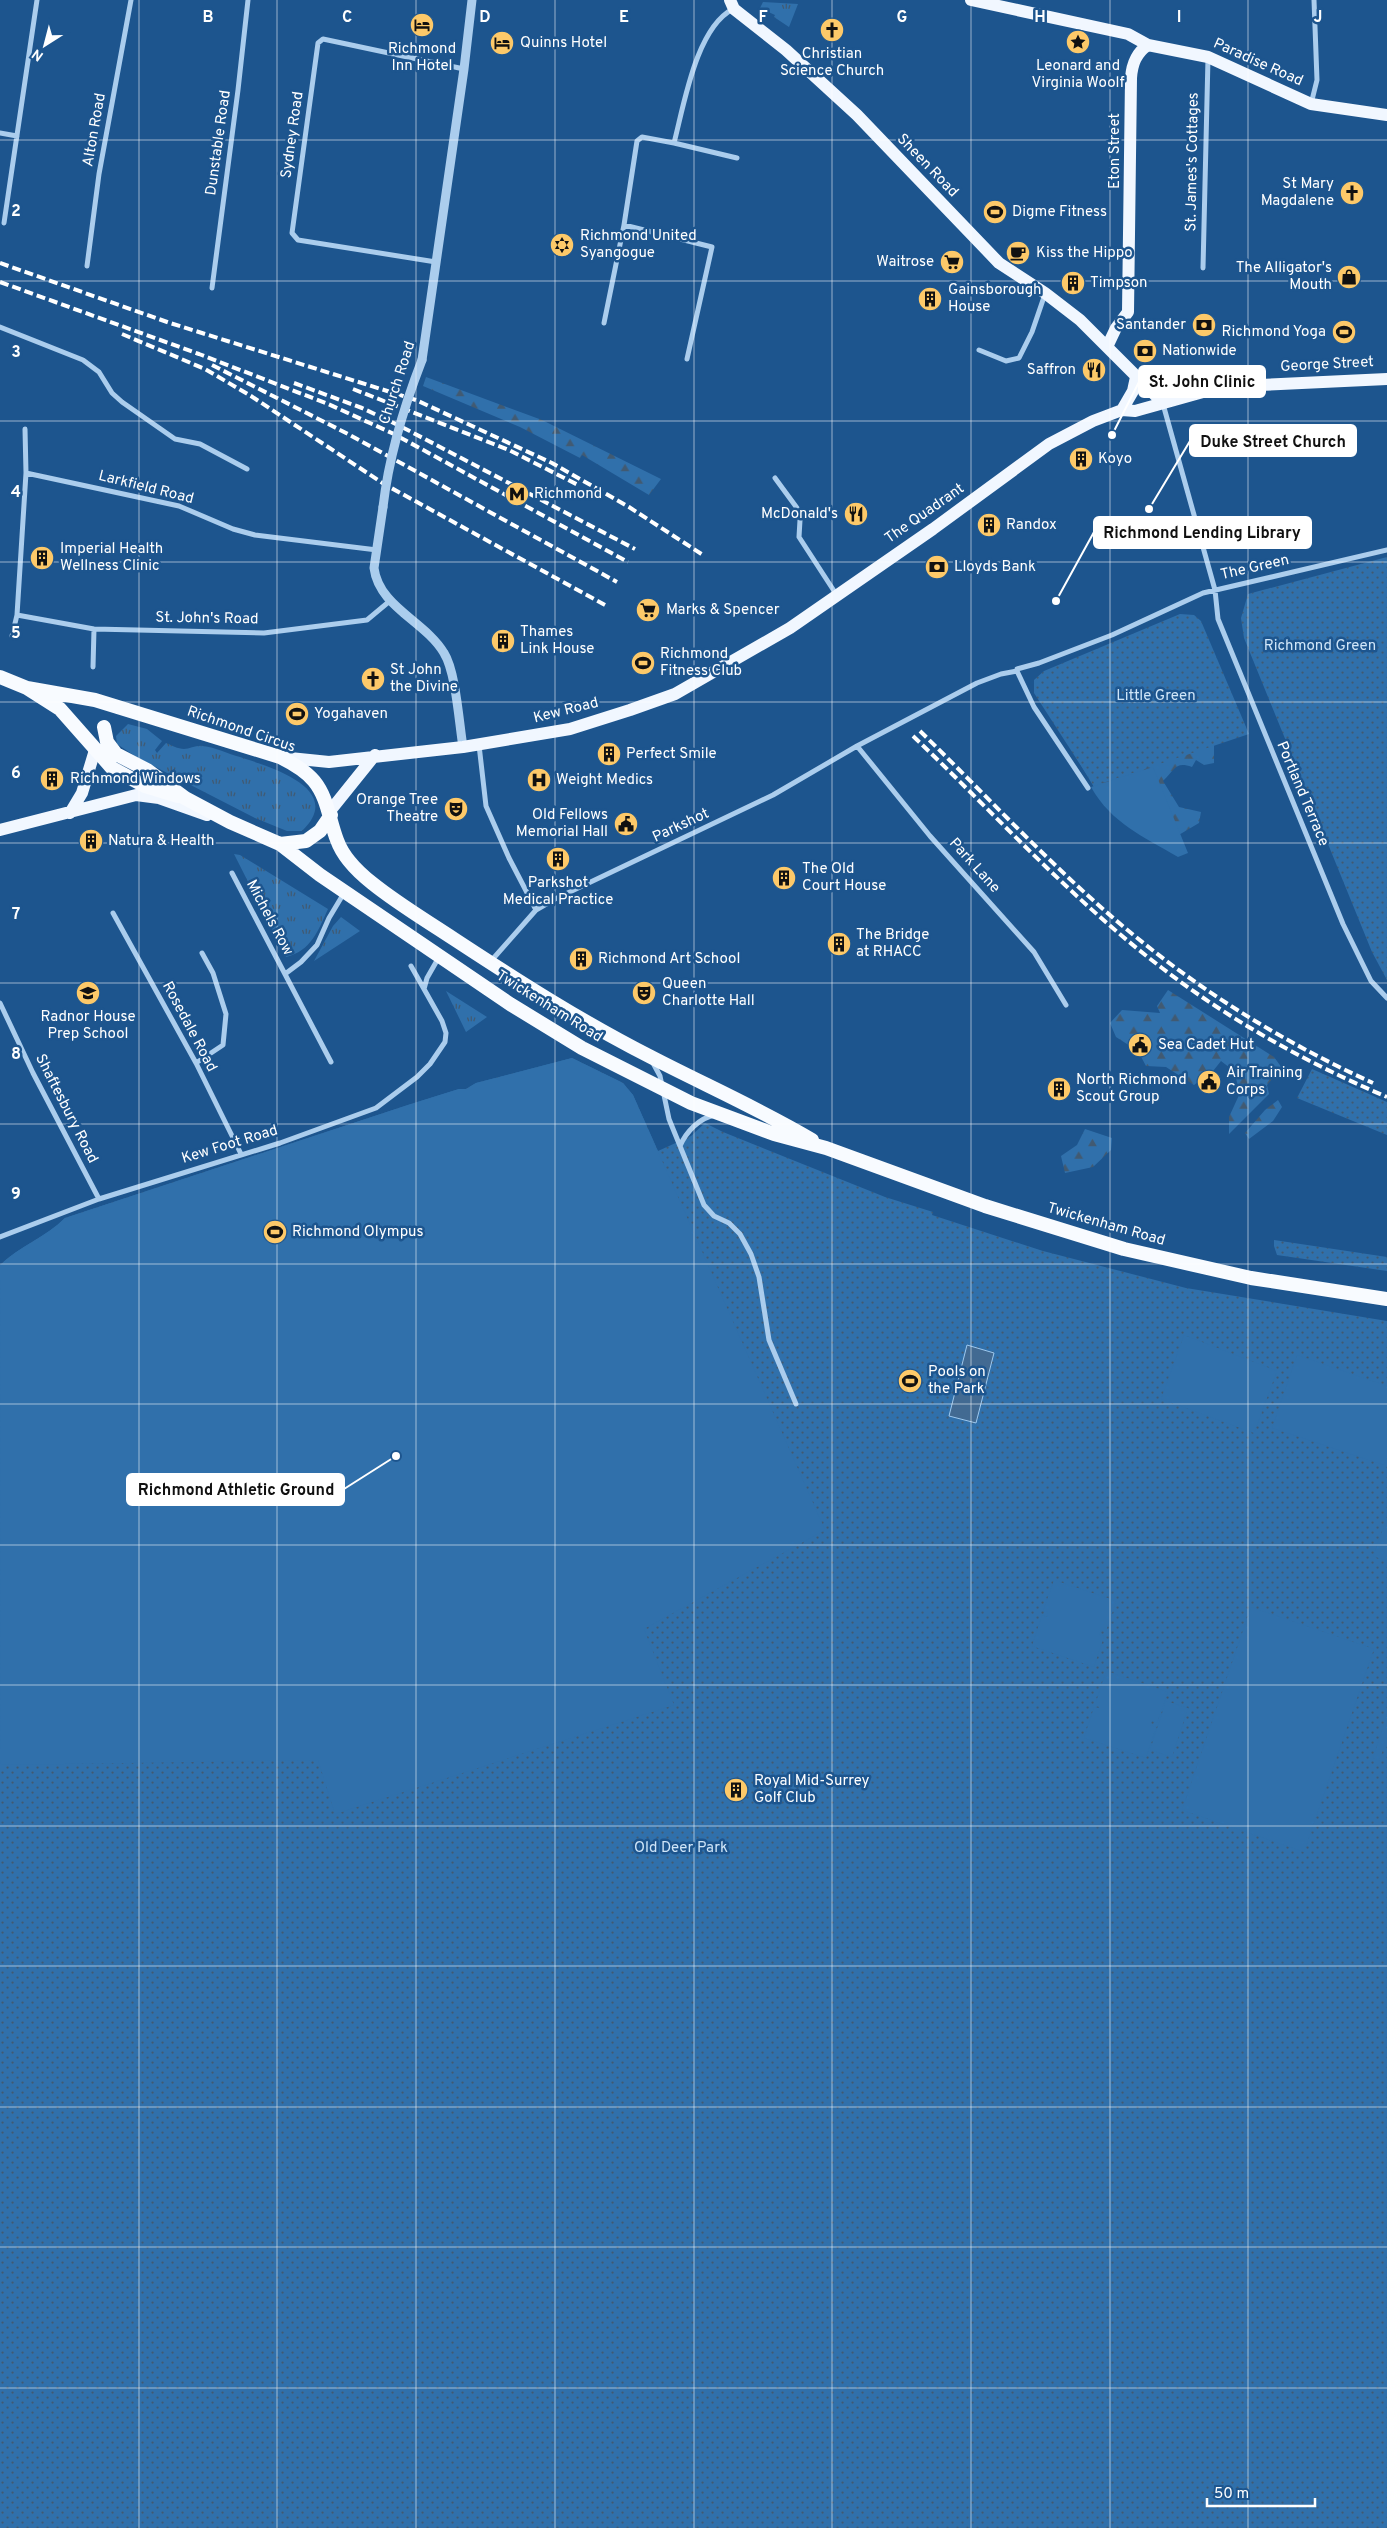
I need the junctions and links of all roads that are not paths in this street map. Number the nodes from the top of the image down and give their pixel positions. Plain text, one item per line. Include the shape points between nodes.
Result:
1 (38, 0) edge
2 (131, 0) edge
3 (248, 0) edge
4 (472, 0) edge
5 (972, 0) edge
6 (1314, 0) edge
7 (732, 4) edge
8 (1148, 45) junction
9 (1208, 57) junction
10 (464, 69) junction
11 (1311, 104) junction
12 (1387, 115) edge
13 (0, 132) edge
14 (16, 136) junction
15 (674, 143) junction
16 (737, 158) dead end
17 (4, 223) dead end
18 (624, 225) junction
19 (437, 262) junction
20 (87, 266) dead end
21 (1203, 268) dead end
22 (212, 288) dead end
23 (1045, 293) junction
24 (604, 322) dead end
25 (0, 327) edge
26 (1107, 347) junction
27 (979, 350) dead end
28 (687, 359) dead end
29 (1136, 377) junction
30 (1387, 379) edge
31 (1162, 402) junction
32 (1122, 410) junction
33 (25, 429) dead end
34 (247, 469) dead end
35 (26, 474) junction
36 (774, 478) dead end
37 (377, 550) junction
38 (1387, 550) edge
39 (1216, 590) junction
40 (836, 594) junction
41 (391, 600) junction
42 (17, 615) junction
43 (94, 629) junction
44 (12, 636) dead end
45 (750, 651) joint
46 (93, 667) dead end
47 (1017, 671) junction
48 (0, 677) edge
49 (28, 688) junction
50 (126, 710) junction
51 (104, 727) junction
52 (479, 745) junction
53 (857, 746) junction
54 (463, 747) junction
55 (95, 750) junction
56 (375, 756) junction
57 (280, 757) junction
58 (1088, 788) dead end
59 (185, 798) junction
60 (70, 813) junction
61 (330, 813) junction
62 (230, 822) junction
63 (0, 830) edge
64 (280, 844) junction
65 (232, 873) dead end
66 (345, 891) junction
67 (536, 910) junction
68 (113, 913) dead end
69 (202, 953) dead end
70 (440, 955) junction
71 (490, 963) junction
72 (411, 966) dead end
73 (285, 974) junction
74 (424, 989) junction
75 (1387, 998) edge
76 (0, 1003) edge
77 (1066, 1006) dead end
78 (649, 1056) junction
79 (331, 1062) dead end
80 (196, 1063) junction
81 (664, 1091) junction
82 (723, 1115) junction
83 (680, 1146) junction
84 (826, 1148) junction
85 (242, 1154) junction
86 (99, 1199) junction
87 (0, 1237) edge
88 (1387, 1299) edge
89 (796, 1404) dead end

1 - 14 street
2 - 20 street, Alton Road via 99,174
3 - 22 street, Dunstable Road
4 - 10 street, Church Road
5 - 8 main road, Paradise Road via 1128,34
6 - 11 street via 1317,80
7 - 15 street via 709,32 692,73
7 - 23 main road, Sheen Road via 856,115 999,263
8 - 9 main road, Paradise Road
8 - 26 main road, Eton Street via 1133,62 1131,78 1130,299 1128,312
9 - 11 main road, Paradise Road
9 - 21 street, St. James's Cottages
10 - 19 street, Church Road
10 - 19 street, Sydney Road via 323,39 318,43 292,234 298,240
11 - 12 main road, Paradise Road
13 - 14 street
14 - 17 street
15 - 16 street
15 - 18 street via 642,137 637,141
18 - 24 street
18 - 28 street via 712,247
19 - 37 street, Church Road, bridge via 422,360 398,424 390,458
23 - 26 main road, Sheen Road via 1080,320
23 - 27 street via 1019,358 1006,361
25 - 34 street via 83,360 99,372 122,402 175,439 200,444
26 - 29 main road, Sheen Road
29 - 31 main road, Sheen Road
29 - 32 main road via 1133,391
30 - 31 main road, George Street via 1260,384
31 - 32 main road, George Street via 1135,411
31 - 39 street, Portland Terrace
32 - 40 main road, The Quadrant via 1049,444
33 - 35 street
35 - 37 street, Larkfield Road via 179,506 255,535
35 - 42 street
36 - 40 street via 797,508 799,537
37 - 41 street, Church Road via 376,577
38 - 39 street, The Green
39 - 47 street
39 - 75 street, Portland Terrace via 1218,619 1343,924 1371,981
40 - 45 main road, The Quadrant via 790,628
41 - 43 street, St. John's Road via 367,620 264,633
41 - 54 street, Church Road via 445,654
42 - 43 street, St. John's Road
42 - 44 street
43 - 46 street
45 - 52 main road, Kew Road via 675,694 630,710 570,729
47 - 53 street, Parkshot via 978,683
47 - 58 street via 1034,707
48 - 49 highway
49 - 50 highway, Richmond Circus via 86,698
49 - 55 highway via 60,709
50 - 51 highway via 112,716
50 - 57 highway, Richmond Circus
51 - 55 highway
51 - 59 highway via 107,742 116,754 147,770
52 - 54 main road, Kew Road
52 - 67 street via 486,806
53 - 67 street, Parkshot via 773,795
53 - 77 street, Park Lane via 930,836 1034,952
54 - 56 main road, Kew Road
55 - 59 highway via 112,768 129,778
55 - 60 main road via 82,793
56 - 57 main road, Kew Road via 329,762
56 - 61 main road
57 - 61 highway, Richmond Circus via 314,780
59 - 62 highway
60 - 62 main road via 146,795
60 - 63 main road
61 - 64 highway via 320,832 306,841
61 - 71 highway, Twickenham Road via 337,841 360,873
62 - 64 highway
64 - 66 highway, Twickenham Road
65 - 73 street, Michels Row
66 - 70 highway, Twickenham Road
66 - 73 street, Michels Row via 317,945
67 - 71 street, Parkshot
68 - 80 street, Rosedale Road
69 - 80 street via 213,973 226,1014 223,1045
70 - 74 street
70 - 81 highway, Twickenham Road via 582,1048
71 - 78 highway, Twickenham Road via 586,1023
72 - 74 street
73 - 79 street, Michels Row
74 - 85 street, Kew Foot Road via 442,1021 446,1042 417,1077 376,1108
76 - 86 street, Shaftesbury Road
78 - 81 street
78 - 84 highway, Twickenham Road via 778,1119
80 - 85 street, Rosedale Road
81 - 82 highway, Twickenham Road
81 - 83 street via 669,1119
82 - 83 street via 713,1115 698,1123 683,1138
82 - 84 highway, Twickenham Road via 774,1134
83 - 89 street via 704,1205 740,1234 751,1254 761,1284 769,1340
84 - 88 highway, Twickenham Road via 985,1206 1124,1249 1251,1278
85 - 86 street, Kew Foot Road
86 - 87 street, Kew Foot Road

